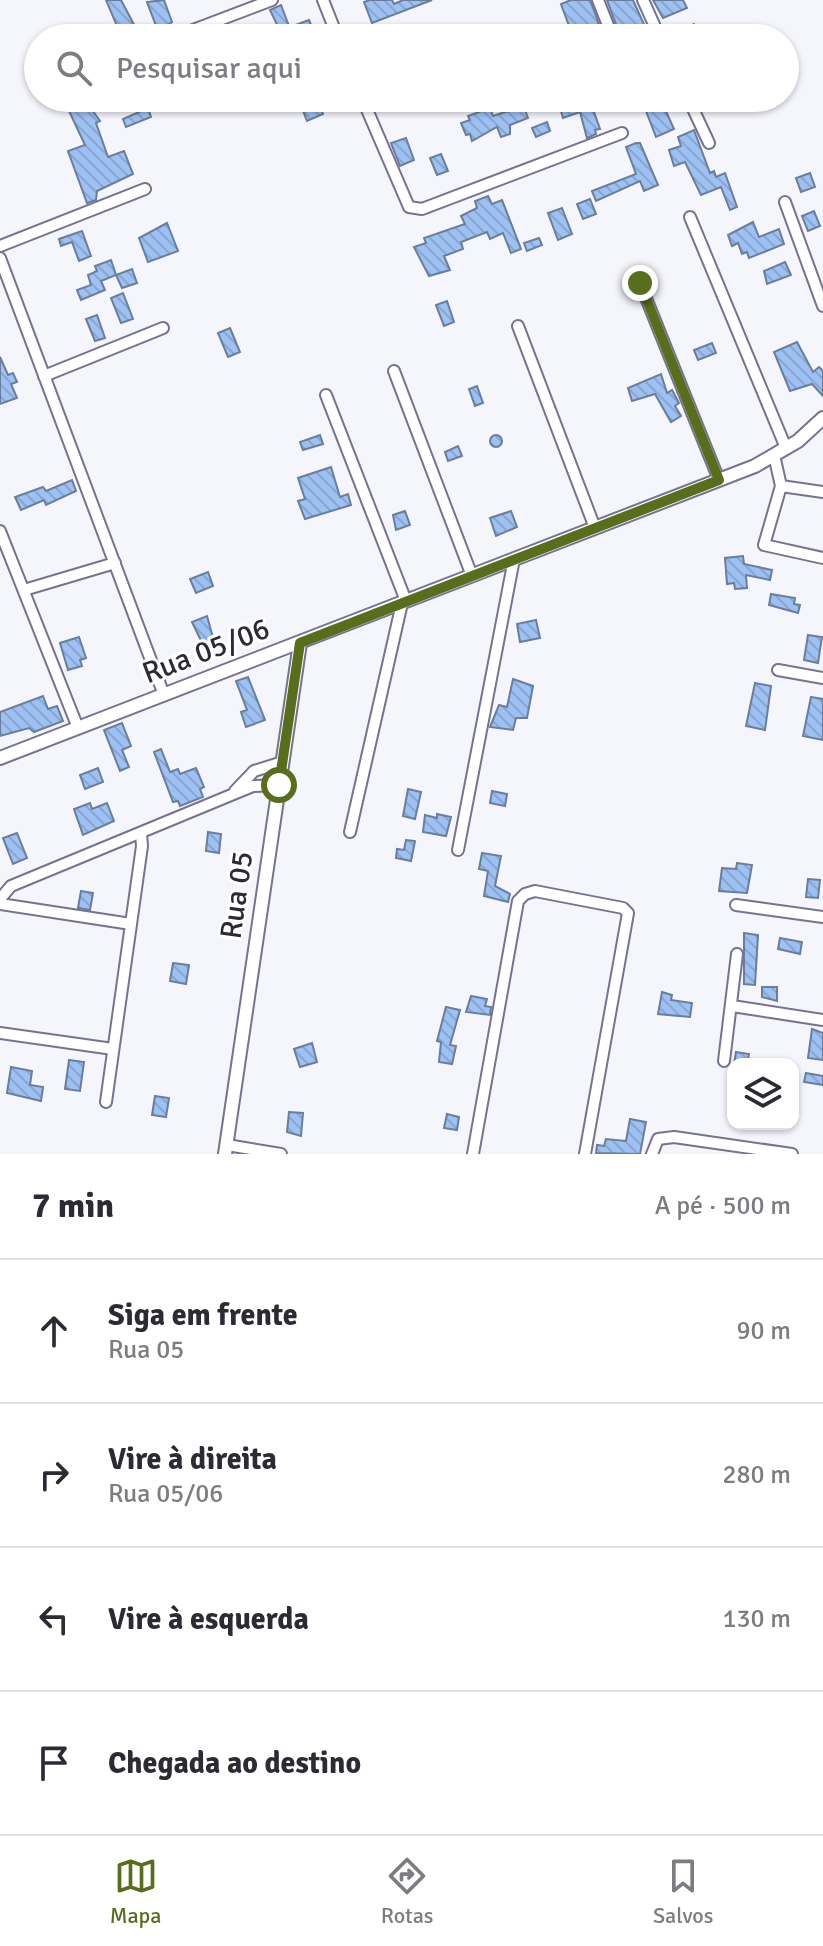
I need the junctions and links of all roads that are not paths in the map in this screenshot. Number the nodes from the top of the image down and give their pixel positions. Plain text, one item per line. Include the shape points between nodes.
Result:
1 (272, 0) edge
2 (323, 0) edge
3 (598, 0) edge
4 (643, 0) edge
5 (209, 24) edge
6 (332, 24) edge
7 (607, 24) edge
8 (654, 24) edge
9 (368, 112) edge
10 (695, 112) edge
11 (622, 133) dead end
12 (709, 143) dead end
13 (145, 189) dead end
14 (785, 202) dead end
15 (690, 217) dead end
16 (0, 246) edge
17 (0, 258) edge
18 (640, 283) dead end
19 (823, 306) edge
20 (518, 326) dead end
21 (163, 328) dead end
22 (394, 371) dead end
23 (44, 376) junction
24 (326, 395) dead end
25 (823, 418) edge
26 (786, 448) junction
27 (774, 455) junction
28 (719, 480) junction
29 (781, 486) junction
30 (823, 492) edge
31 (595, 528) junction
32 (0, 531) edge
33 (823, 558) edge
34 (514, 559) junction
35 (115, 563) junction
36 (472, 576) junction
37 (24, 590) junction
38 (404, 602) junction
39 (300, 643) junction
40 (778, 670) dead end
41 (823, 678) edge
42 (164, 695) junction
43 (78, 728) junction
44 (0, 758) edge
45 (283, 762) junction
46 (279, 785) junction
47 (232, 795) junction
48 (350, 832) dead end
49 (141, 833) junction
50 (458, 850) dead end
51 (0, 902) edge
52 (736, 905) dead end
53 (823, 917) edge
54 (131, 924) junction
55 (737, 954) dead end
56 (732, 1006) junction
57 (823, 1020) edge
58 (0, 1033) edge
59 (113, 1049) junction
60 (724, 1061) dead end
61 (106, 1102) dead end
62 (226, 1150) edge
63 (281, 1154) edge
64 (473, 1154) edge
65 (585, 1154) edge
66 (652, 1154) edge
67 (792, 1154) edge

1 - 5 street
2 - 6 street
3 - 7 street
4 - 8 street
9 - 11 street via 409,207 422,209
10 - 12 street
13 - 16 street
14 - 19 street
15 - 26 street
17 - 23 street
18 - 28 street
20 - 31 street
21 - 23 street
22 - 36 street
23 - 35 street
24 - 38 street
25 - 26 street, Rua 05/06
26 - 27 street, Rua 05/06
27 - 28 street, Rua 05/06
27 - 29 street
28 - 31 street, Rua 05/06
29 - 30 street
29 - 33 street via 764,545
31 - 34 street, Rua 05/06
32 - 37 street
34 - 36 street, Rua 05/06
34 - 50 street
35 - 37 street
35 - 42 street
36 - 38 street, Rua 05/06
37 - 43 street
38 - 39 street, Rua 05/06
38 - 48 street
39 - 42 street, Rua 05/06
39 - 45 street, Rua 05
40 - 41 street
42 - 43 street, Rua 05/06
43 - 44 street, Rua 05/06
45 - 46 street, Rua 05
45 - 47 street via 254,771
46 - 47 street via 253,786
46 - 62 street, Rua 05
47 - 49 street
49 - 51 street via 11,886
49 - 54 street
51 - 54 street
52 - 53 street
54 - 59 street
55 - 56 street
56 - 57 street
56 - 60 street
58 - 59 street
59 - 61 street
62 - 63 street
64 - 65 street via 518,901 535,891 628,913
66 - 67 street via 658,1139 674,1137

